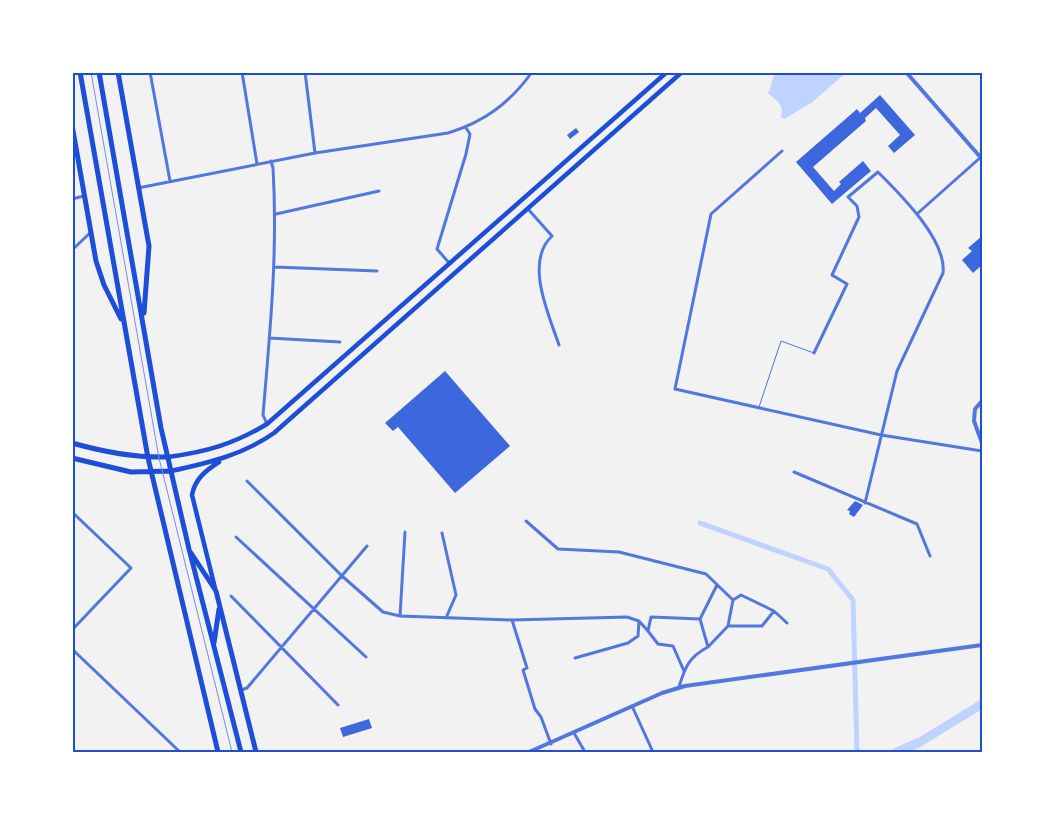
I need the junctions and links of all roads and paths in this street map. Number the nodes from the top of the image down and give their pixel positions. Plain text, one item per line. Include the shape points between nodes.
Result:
1 (80, 72) edge
2 (99, 72) edge
3 (118, 72) edge
4 (150, 72) edge
5 (242, 72) edge
6 (305, 72) edge
7 (532, 72) edge
8 (667, 72) edge
9 (682, 72) edge
10 (906, 72) edge
11 (72, 125) edge
12 (466, 128) junction
13 (782, 151) dead end
14 (315, 153) junction
15 (982, 158) edge
16 (271, 161) junction
17 (257, 164) junction
18 (170, 181) junction
19 (138, 188) junction
20 (379, 191) dead end
21 (84, 196) junction
22 (72, 199) edge
23 (528, 209) junction
24 (918, 213) junction
25 (276, 214) junction
26 (91, 232) junction
27 (72, 250) edge
28 (451, 264) junction
29 (274, 267) junction
30 (378, 271) dead end
31 (143, 319) junction
32 (123, 322) junction
33 (270, 338) junction
34 (340, 342) dead end
35 (560, 346) dead end
36 (814, 353) joint
37 (982, 401) edge
38 (759, 408) junction
39 (268, 424) junction
40 (881, 435) junction
41 (72, 443) edge
42 (982, 443) edge
43 (982, 451) edge
44 (168, 457) junction
45 (72, 458) edge
46 (148, 458) junction
47 (223, 459) junction
48 (151, 472) junction
49 (171, 472) junction
50 (794, 472) dead end
51 (247, 481) dead end
52 (865, 503) junction
53 (72, 512) edge
54 (526, 521) dead end
55 (405, 532) dead end
56 (442, 533) dead end
57 (236, 537) dead end
58 (367, 546) dead end
59 (188, 549) junction
60 (930, 556) dead end
61 (342, 576) junction
62 (717, 585) junction
63 (216, 592) junction
64 (231, 596) dead end
65 (733, 600) junction
66 (219, 606) junction
67 (314, 610) junction
68 (774, 611) junction
69 (400, 616) junction
70 (446, 618) junction
71 (700, 619) junction
72 (512, 620) junction
73 (639, 621) junction
74 (787, 623) dead end
75 (728, 626) junction
76 (72, 630) edge
77 (648, 631) junction
78 (214, 645) junction
79 (980, 646) edge
80 (708, 647) junction
81 (281, 648) junction
82 (72, 649) edge
83 (366, 658) dead end
84 (575, 658) dead end
85 (684, 671) junction
86 (679, 687) junction
87 (241, 691) junction
88 (338, 704) dead end
89 (632, 706) junction
90 (574, 733) junction
91 (551, 744) junction
92 (180, 752) edge
93 (218, 752) edge
94 (241, 752) edge
95 (256, 752) edge
96 (529, 752) edge
97 (585, 752) edge
98 (653, 752) edge

1 - 32 main road
2 - 31 main road
3 - 19 main road
4 - 18 street
5 - 17 street
6 - 14 street
7 - 12 street via 499,110
8 - 28 main road
9 - 23 main road
10 - 15 street
11 - 21 main road
12 - 14 street
12 - 28 street via 470,134 466,154 437,249
13 - 38 street via 711,214 675,389
14 - 16 street
15 - 24 street
16 - 17 street
16 - 25 street
17 - 18 street
18 - 19 street
19 - 31 main road via 149,246
20 - 25 street
21 - 22 street
21 - 26 main road
23 - 35 street via 552,236 544,245 539,280
23 - 47 main road via 274,433
24 - 36 street via 878,172 848,197 857,206 859,217 832,275 848,284
24 - 40 street via 942,256 943,273 896,371
25 - 29 street
26 - 27 street
26 - 32 main road via 101,277
28 - 39 main road
29 - 30 street
29 - 33 street
31 - 44 main road
32 - 46 main road
33 - 34 street
33 - 39 street via 263,415
36 - 38 lane via 781,341
37 - 42 street via 975,409 974,421
38 - 40 street
39 - 44 main road via 223,446
40 - 43 street
40 - 52 street
41 - 46 main road via 117,455
44 - 46 main road
44 - 49 main road
45 - 48 main road via 131,472
46 - 48 main road
47 - 49 main road
47 - 63 main road via 202,474 192,495
48 - 49 main road
48 - 93 main road
49 - 59 main road
50 - 52 street
51 - 61 street
52 - 60 street via 917,524
53 - 76 street via 131,568
54 - 62 street via 558,549 619,552 706,574
55 - 69 street
56 - 70 street via 456,595
57 - 67 street
58 - 61 street
59 - 63 main road
59 - 78 main road
61 - 67 street
61 - 69 street via 383,612
62 - 65 street
62 - 71 street
63 - 66 main road
64 - 81 street
65 - 68 street via 741,595
65 - 75 street
66 - 78 main road
66 - 87 main road
67 - 81 street
67 - 83 street
68 - 74 street
68 - 75 street via 762,626
69 - 70 street
70 - 72 street
71 - 77 street via 650,617
71 - 80 street
72 - 73 street via 627,616
72 - 91 street via 527,668 523,670 534,709 541,717
73 - 77 street
73 - 84 street via 638,636 628,643
75 - 80 street
77 - 85 street via 658,644 673,646
78 - 94 main road
79 - 86 street
80 - 85 street via 694,655
81 - 87 street
81 - 88 street
82 - 92 street
85 - 86 street
86 - 89 street
87 - 95 main road
89 - 90 street
89 - 98 street
90 - 91 street
90 - 97 street
91 - 96 street

